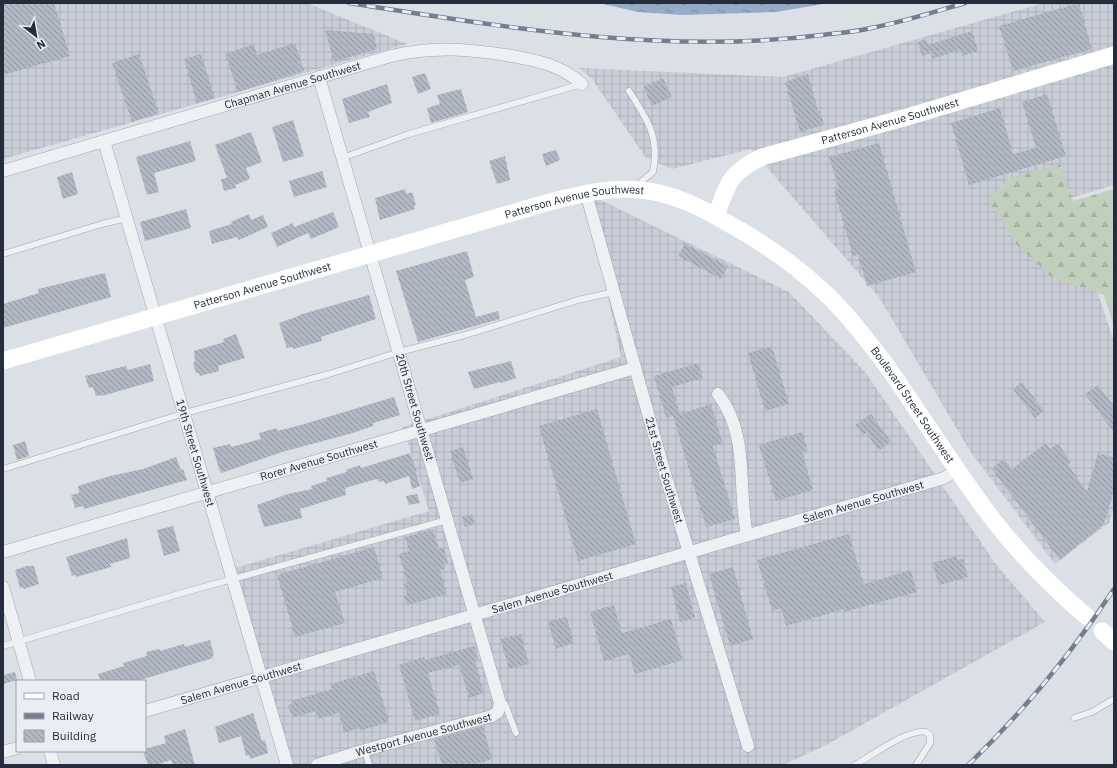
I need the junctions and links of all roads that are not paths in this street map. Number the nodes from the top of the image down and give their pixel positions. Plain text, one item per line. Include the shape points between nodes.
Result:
1 (1114, 55) edge
2 (319, 77) junction
3 (582, 84) joint
4 (629, 91) dead end
5 (104, 141) junction
6 (342, 158) junction
7 (3, 171) edge
8 (642, 186) junction
9 (586, 193) junction
10 (716, 216) junction
11 (127, 218) junction
12 (3, 254) edge
13 (371, 254) junction
14 (614, 292) junction
15 (157, 316) junction
16 (399, 352) junction
17 (3, 361) edge
18 (635, 368) junction
19 (718, 394) dead end
20 (185, 413) junction
21 (422, 431) junction
22 (3, 469) edge
23 (958, 469) junction
24 (208, 492) junction
25 (447, 520) junction
26 (747, 536) junction
27 (3, 552) edge
28 (689, 552) junction
29 (232, 580) junction
30 (3, 587) edge
31 (475, 614) junction
32 (1086, 617) dead end
33 (18, 641) junction
34 (3, 646) edge
35 (262, 677) junction
36 (30, 680) edge
37 (1114, 699) edge
38 (500, 703) junction
39 (146, 711) edge
40 (1074, 718) dead end
41 (516, 733) dead end
42 (748, 746) dead end
43 (16, 748) edge
44 (365, 750) junction
45 (3, 752) edge
46 (50, 752) edge
47 (54, 765) edge
48 (287, 765) edge
49 (317, 765) edge
50 (369, 765) edge
51 (855, 765) edge
52 (916, 765) edge

1 - 10 main road, Patterson Avenue Southwest via 762,157 743,166 729,182
2 - 3 street, Chapman Avenue Southwest via 414,51 456,48 548,63 562,69
2 - 5 street, Chapman Avenue Southwest
2 - 6 street, 20th Street Southwest
3 - 6 lane via 409,134
4 - 8 lane via 653,133 653,172
5 - 7 street, Chapman Avenue Southwest
5 - 11 street, 19th Street Southwest
6 - 13 street, 20th Street Southwest
8 - 9 main road, Patterson Avenue Southwest
8 - 10 main road, Patterson Avenue Southwest
9 - 13 main road, Patterson Avenue Southwest via 546,202
9 - 14 street, 21st Street Southwest
10 - 23 main road, Boulevard Street Southwest via 779,256 824,291 866,338
11 - 12 lane
11 - 15 street, 19th Street Southwest
13 - 15 main road, Patterson Avenue Southwest
13 - 16 street, 20th Street Southwest
14 - 16 lane
14 - 18 street, 21st Street Southwest
15 - 17 main road, Patterson Avenue Southwest
15 - 20 street, 19th Street Southwest
16 - 20 lane
16 - 21 street, 20th Street Southwest
18 - 21 street, Rorer Avenue Southwest
18 - 28 street, 21st Street Southwest
19 - 26 street via 727,405 737,429
20 - 22 lane
20 - 24 street, 19th Street Southwest
21 - 24 street, Rorer Avenue Southwest
21 - 25 street, 20th Street Southwest
23 - 26 street, Salem Avenue Southwest via 944,478
23 - 32 main road, Boulevard Street Southwest via 1021,555
24 - 27 street, Rorer Avenue Southwest
24 - 29 street, 19th Street Southwest
25 - 29 lane
25 - 31 street, 20th Street Southwest
26 - 28 street, Salem Avenue Southwest
28 - 31 street, Salem Avenue Southwest
28 - 42 street, 21st Street Southwest
29 - 33 lane
29 - 35 street, 19th Street Southwest
30 - 33 street
31 - 35 street, Salem Avenue Southwest
31 - 38 street, 20th Street Southwest
33 - 34 lane
33 - 36 street
35 - 39 street, Salem Avenue Southwest
35 - 48 street, 19th Street Southwest
37 - 40 lane via 1092,712
38 - 41 lane, 20th Street Southwest via 505,704
38 - 44 street, Westport Avenue Southwest via 498,712 492,716
43 - 45 street
44 - 49 street, Westport Avenue Southwest
44 - 50 lane
46 - 47 street
51 - 52 lane via 902,738 926,732 930,735 930,743

